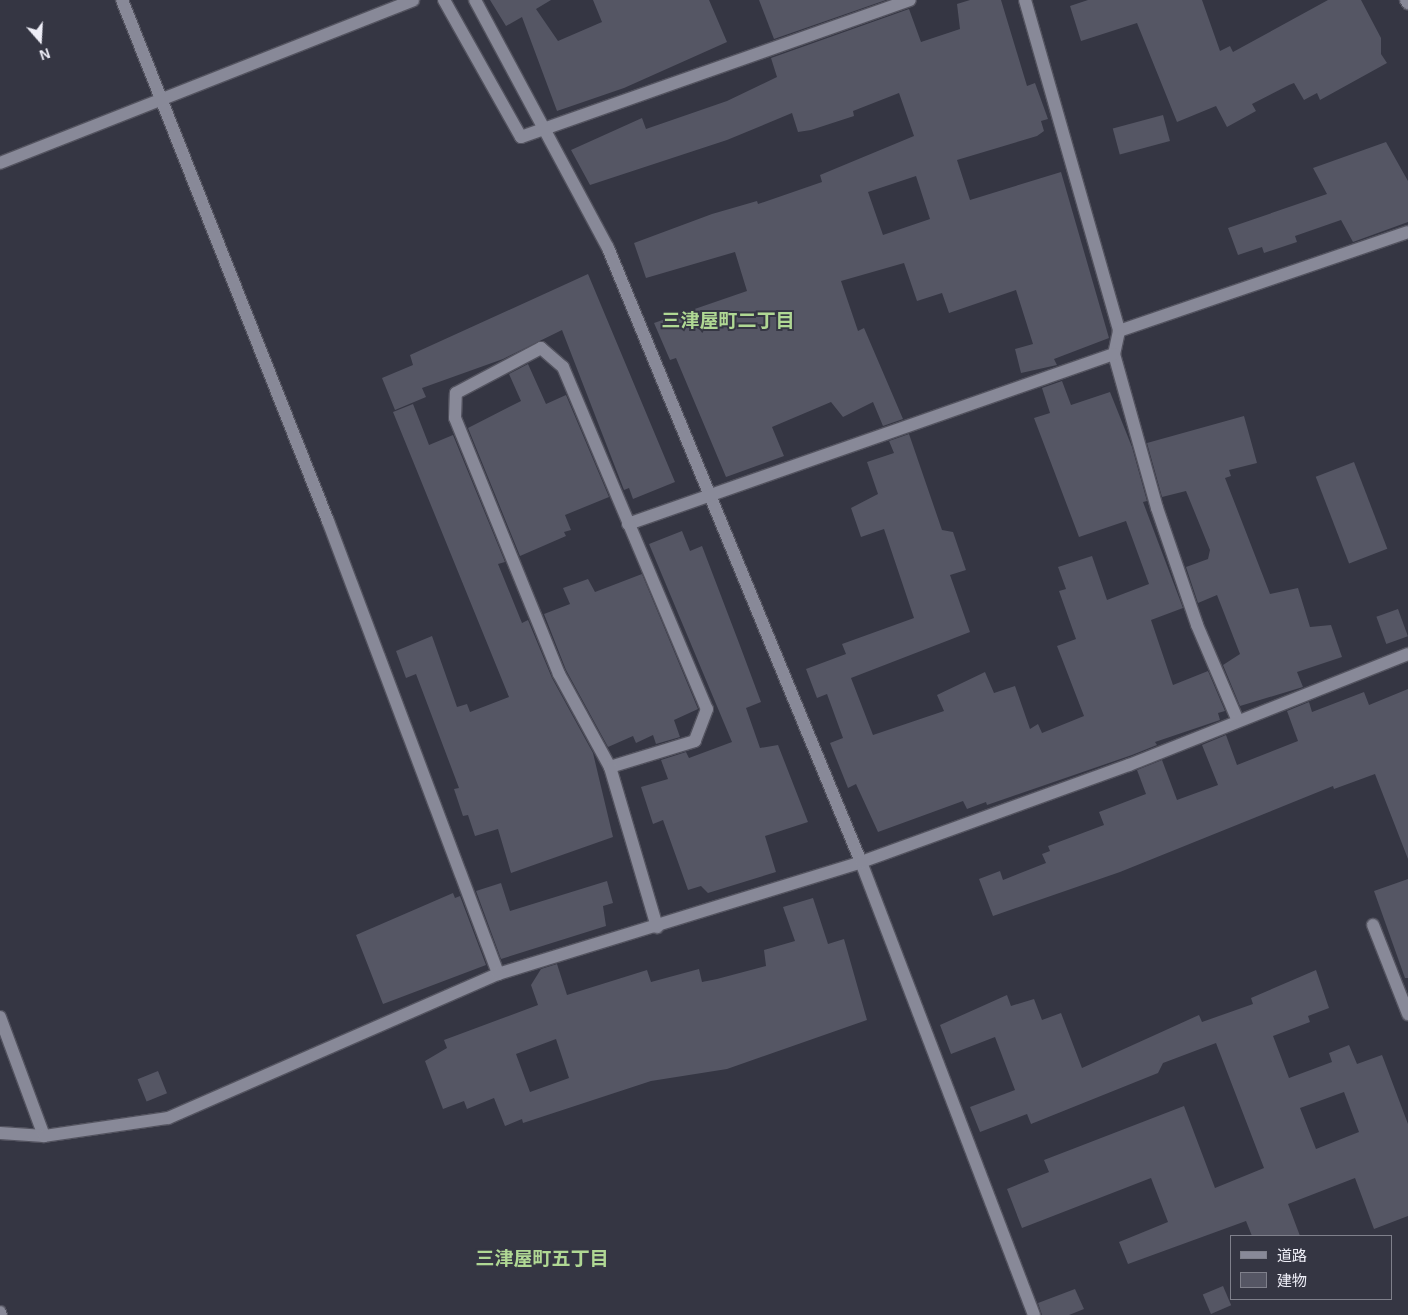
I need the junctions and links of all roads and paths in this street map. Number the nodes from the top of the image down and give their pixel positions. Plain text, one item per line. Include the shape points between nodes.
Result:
1 (122, 0) edge
2 (414, 0) edge
3 (444, 0) edge
4 (474, 0) edge
5 (910, 0) edge
6 (1025, 0) edge
7 (1406, 0) edge
8 (1408, 3) edge
9 (161, 100) junction
10 (546, 127) junction
11 (0, 163) edge
12 (1408, 232) edge
13 (1119, 331) junction
14 (1114, 354) junction
15 (708, 493) junction
16 (628, 524) junction
17 (1408, 654) edge
18 (1238, 721) junction
19 (610, 767) junction
20 (861, 862) junction
21 (1373, 925) dead end
22 (657, 926) junction
23 (498, 974) junction
24 (1408, 1014) edge
25 (0, 1017) edge
26 (0, 1133) edge
27 (44, 1136) junction
28 (1034, 1315) edge

1 - 9 street
2 - 9 street
3 - 10 street via 521,137
4 - 10 street
5 - 10 street
6 - 13 street
7 - 8 street
9 - 11 street
9 - 23 street via 328,521
10 - 15 street via 608,248
12 - 13 street
13 - 14 street
14 - 15 street
14 - 18 street via 1160,517 1197,625
15 - 16 street
15 - 20 street
16 - 19 street via 707,709 694,741
16 - 19 street via 564,366 541,348 456,394 455,418 559,674
17 - 18 street
18 - 20 street
19 - 22 street
20 - 22 street
20 - 28 street
21 - 24 street
22 - 23 street
23 - 27 street via 168,1118
25 - 27 street
26 - 27 street

